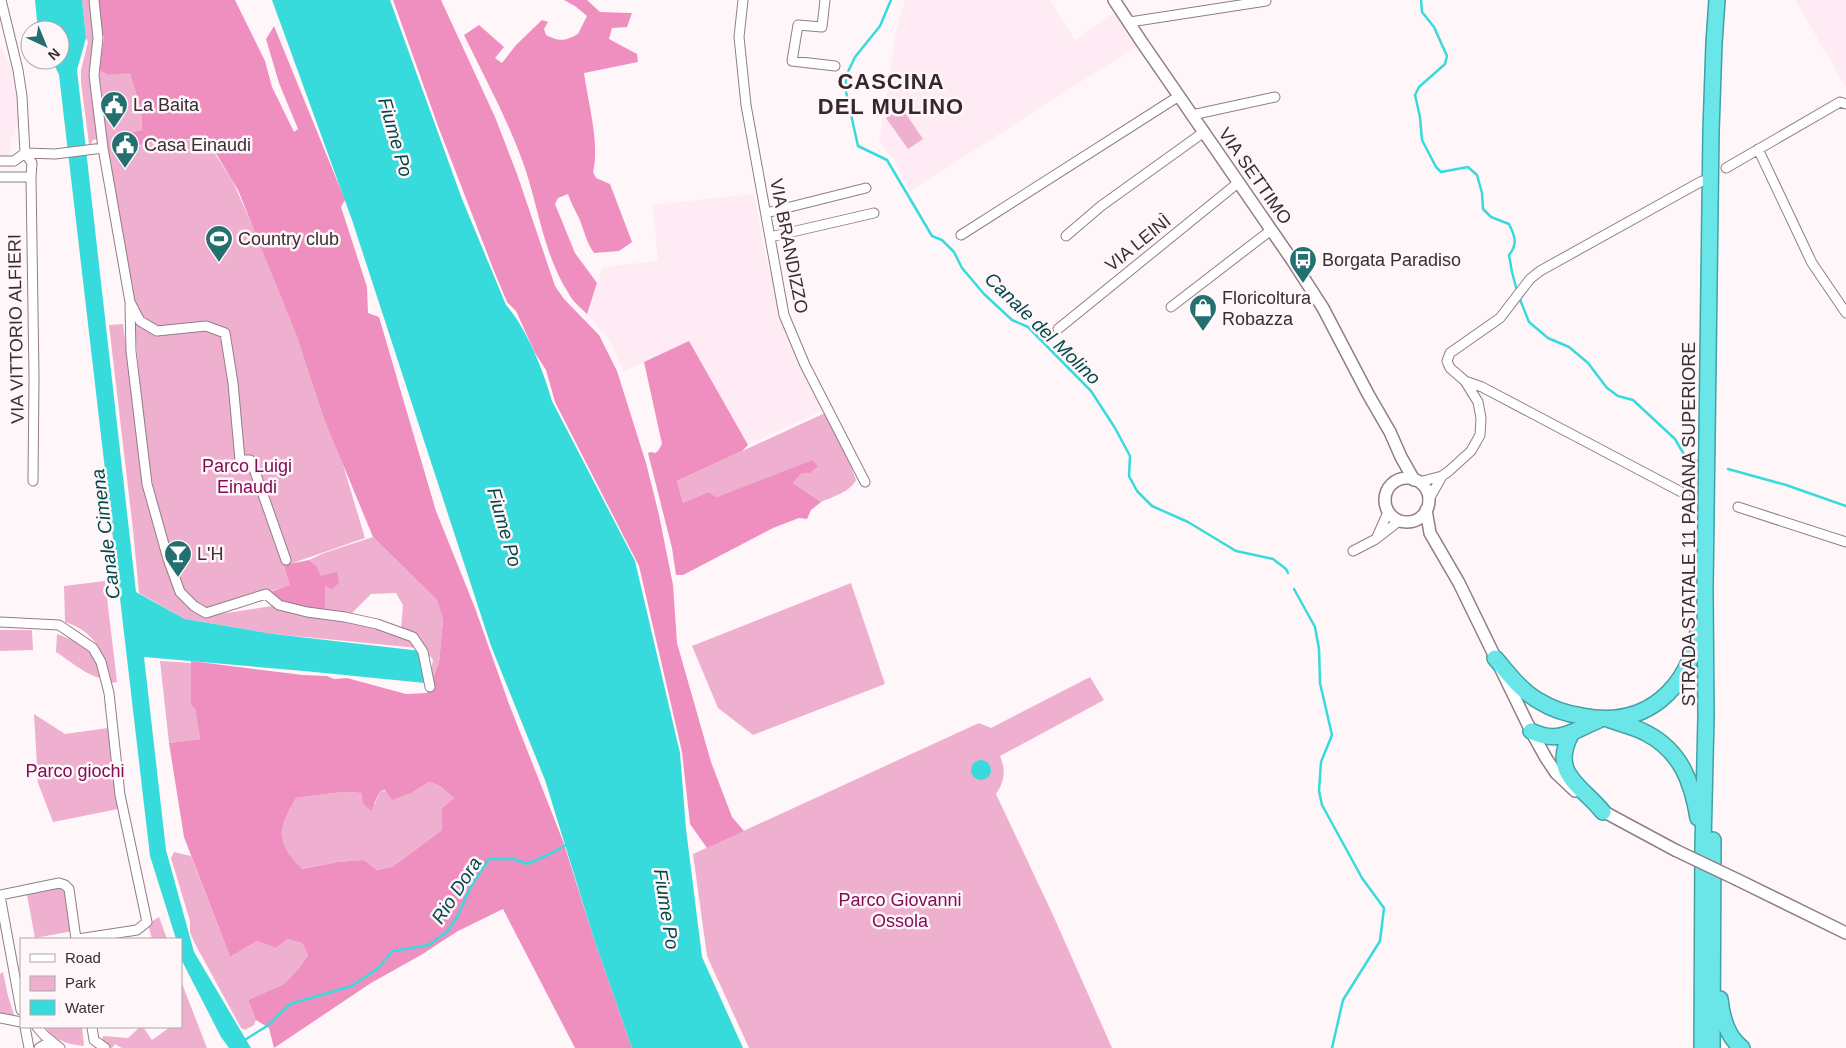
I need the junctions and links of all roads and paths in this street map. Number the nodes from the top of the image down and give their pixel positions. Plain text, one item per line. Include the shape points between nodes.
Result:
1 (1, 0) edge
2 (94, 0) edge
3 (743, 0) edge
4 (825, 0) edge
5 (1114, 0) edge
6 (1718, 0) edge
7 (1726, 0) edge
8 (1266, 1) edge
9 (0, 19) edge
10 (1130, 22) junction
11 (9, 35) junction
12 (835, 66) dead end
13 (1179, 96) junction
14 (1275, 97) dead end
15 (1846, 104) edge
16 (1192, 115) junction
17 (1204, 132) junction
18 (103, 148) junction
19 (1758, 149) junction
20 (25, 153) junction
21 (0, 161) edge
22 (1726, 168) dead end
23 (31, 176) junction
24 (0, 177) edge
25 (1702, 181) dead end
26 (1239, 182) junction
27 (866, 188) dead end
28 (766, 213) junction
29 (874, 213) dead end
30 (1271, 230) junction
31 (961, 235) dead end
32 (1066, 236) dead end
33 (770, 237) junction
34 (130, 302) junction
35 (1171, 308) dead end
36 (1846, 313) edge
37 (1058, 329) dead end
38 (1465, 381) junction
39 (1486, 389) junction
40 (1476, 399) junction
41 (1400, 457) junction
42 (1442, 476) junction
43 (1399, 480) junction
44 (33, 481) dead end
45 (1416, 481) junction
46 (865, 482) dead end
47 (1685, 494) dead end
48 (1427, 505) junction
49 (1738, 507) dead end
50 (1388, 512) junction
51 (1405, 521) junction
52 (1430, 533) junction
53 (1376, 539) junction
54 (1846, 542) edge
55 (1353, 551) dead end
56 (286, 560) dead end
57 (1705, 590) junction
58 (0, 622) edge
59 (1495, 658) junction
60 (430, 687) dead end
61 (1604, 720) junction
62 (1531, 731) junction
63 (1571, 734) junction
64 (1602, 812) junction
65 (1703, 845) junction
66 (0, 895) edge
67 (1846, 933) edge
68 (1713, 936) junction
69 (77, 938) edge
70 (84, 938) edge
71 (20, 1000) edge
72 (0, 1018) edge
73 (20, 1022) edge
74 (24, 1028) edge
75 (38, 1028) edge
76 (92, 1028) edge
77 (58, 1046) edge
78 (29, 1048) edge
79 (39, 1048) edge
80 (105, 1048) edge
81 (1702, 1048) edge
82 (1712, 1048) edge
83 (1742, 1048) edge

1 - 11 street, VIA VITTORIO ALFIERI
2 - 18 street via 98,38 94,75
3 - 28 street, VIA BRANDIZZO via 739,37 746,105
4 - 12 street via 822,28 798,25 792,61
5 - 10 street, VIA SETTIMO
6 - 57 highway, STRADA STATALE 11 PADANA SUPERIORE via 1711,131
7 - 68 highway, STRADA STATALE 11 PADANA SUPERIORE via 1720,130
8 - 10 street
9 - 11 street, VIA VITTORIO ALFIERI
10 - 13 street, VIA SETTIMO
11 - 20 street, VIA VITTORIO ALFIERI via 22,96
13 - 16 street, VIA SETTIMO
13 - 31 street
14 - 16 street
15 - 19 street via 1840,102
16 - 17 street, VIA SETTIMO
17 - 26 street, VIA SETTIMO
17 - 32 street via 1101,206
18 - 20 street
18 - 34 street
19 - 22 street
19 - 36 street via 1812,263
20 - 21 street via 14,161
20 - 23 street, VIA VITTORIO ALFIERI via 32,163
23 - 24 street
23 - 44 street, VIA VITTORIO ALFIERI
25 - 38 street via 1530,279 1500,318 1450,353 1447,361 1450,368
26 - 30 street, VIA SETTIMO
26 - 37 street, VIA LEINÌ
27 - 28 street
28 - 33 street, VIA BRANDIZZO
29 - 33 street
30 - 35 street
30 - 41 street, VIA SETTIMO via 1323,308 1390,432
33 - 46 street, VIA BRANDIZZO via 784,315 805,366
34 - 56 street via 140,321 157,331 206,326 225,333 240,460 250,460 254,466
34 - 60 street via 132,351 147,484 180,592 206,613 266,594 279,605 377,624 412,637 423,652
38 - 39 street
38 - 40 street
39 - 40 street via 1477,394
39 - 47 street
40 - 42 street via 1481,418 1480,435 1471,451
41 - 43 street
41 - 45 street
42 - 45 street
42 - 48 street
43 - 45 street
43 - 50 street via 1386,493
45 - 48 street via 1424,487
48 - 51 street via 1422,515
48 - 52 street
49 - 54 street
50 - 51 street
50 - 53 street
51 - 52 street
51 - 53 street
52 - 59 street via 1459,583
53 - 55 street
57 - 61 highway via 1692,659 1682,677 1667,695 1651,707
57 - 65 highway, STRADA STATALE 11 PADANA SUPERIORE
58 - 70 street via 59,626 92,648 101,662 109,693 120,795 147,922 137,930
59 - 61 highway via 1519,686 1538,701 1566,714
59 - 62 street
61 - 63 highway via 1581,727
61 - 65 highway via 1644,732 1659,740 1675,755 1685,771
62 - 63 highway via 1549,737
62 - 64 street via 1556,772
63 - 64 highway via 1564,752 1566,770 1571,780
64 - 67 street, bridge
65 - 81 highway, STRADA STATALE 11 PADANA SUPERIORE
66 - 69 street via 59,883 65,885 69,890
66 - 71 street
68 - 82 highway, STRADA STATALE 11 PADANA SUPERIORE
68 - 83 highway via 1721,1014 1733,1041
72 - 73 street
74 - 78 street
75 - 77 street
76 - 80 street via 94,1040
77 - 79 street

